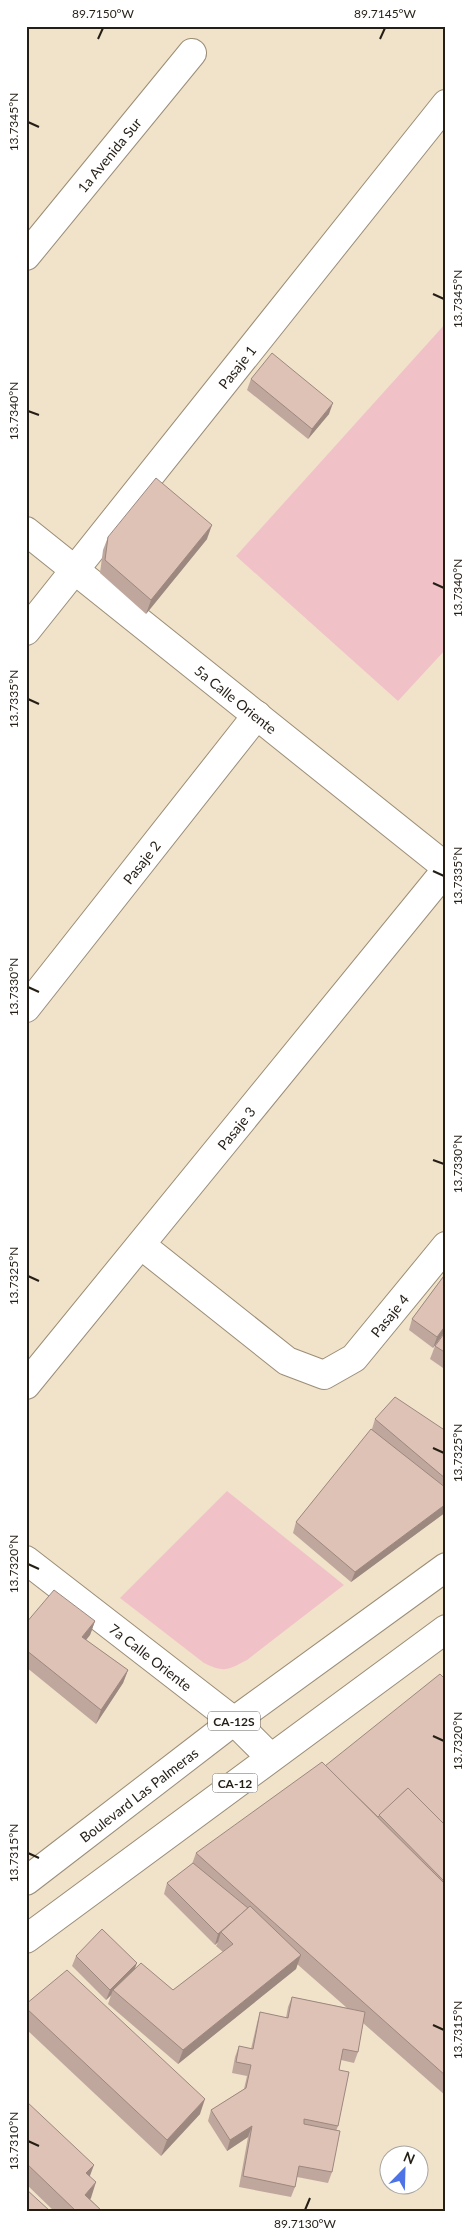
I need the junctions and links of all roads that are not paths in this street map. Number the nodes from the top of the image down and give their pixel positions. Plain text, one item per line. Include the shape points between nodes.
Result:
1 (192, 53) dead end
2 (446, 104) edge
3 (26, 256) edge
4 (26, 531) edge
5 (74, 569) junction
6 (26, 631) edge
7 (257, 715) junction
8 (446, 868) edge
9 (26, 1008) edge
10 (141, 1244) junction
11 (446, 1246) edge
12 (26, 1386) edge
13 (26, 1560) edge
14 (446, 1567) edge
15 (446, 1629) edge
16 (234, 1721) junction
17 (270, 1757) junction
18 (26, 1881) edge
19 (26, 1939) edge

1 - 3 street, 1a Avenida Sur
2 - 5 street, Pasaje 1
4 - 5 street, 5a Calle Oriente
5 - 6 street, Pasaje 1
5 - 7 street, 5a Calle Oriente
7 - 8 street, 5a Calle Oriente
7 - 9 street, Pasaje 2
8 - 10 street, Pasaje 3
10 - 11 street, Pasaje 4 via 287,1361 324,1375 354,1358
10 - 12 street, Pasaje 3
13 - 16 street, 7a Calle Oriente
14 - 16 street, Boulevard Las Palmeras / CA-12S
15 - 17 street, CA-12
16 - 17 street, 7a Calle Oriente
16 - 18 street, Boulevard Las Palmeras / CA-12S
17 - 19 street, CA-12

